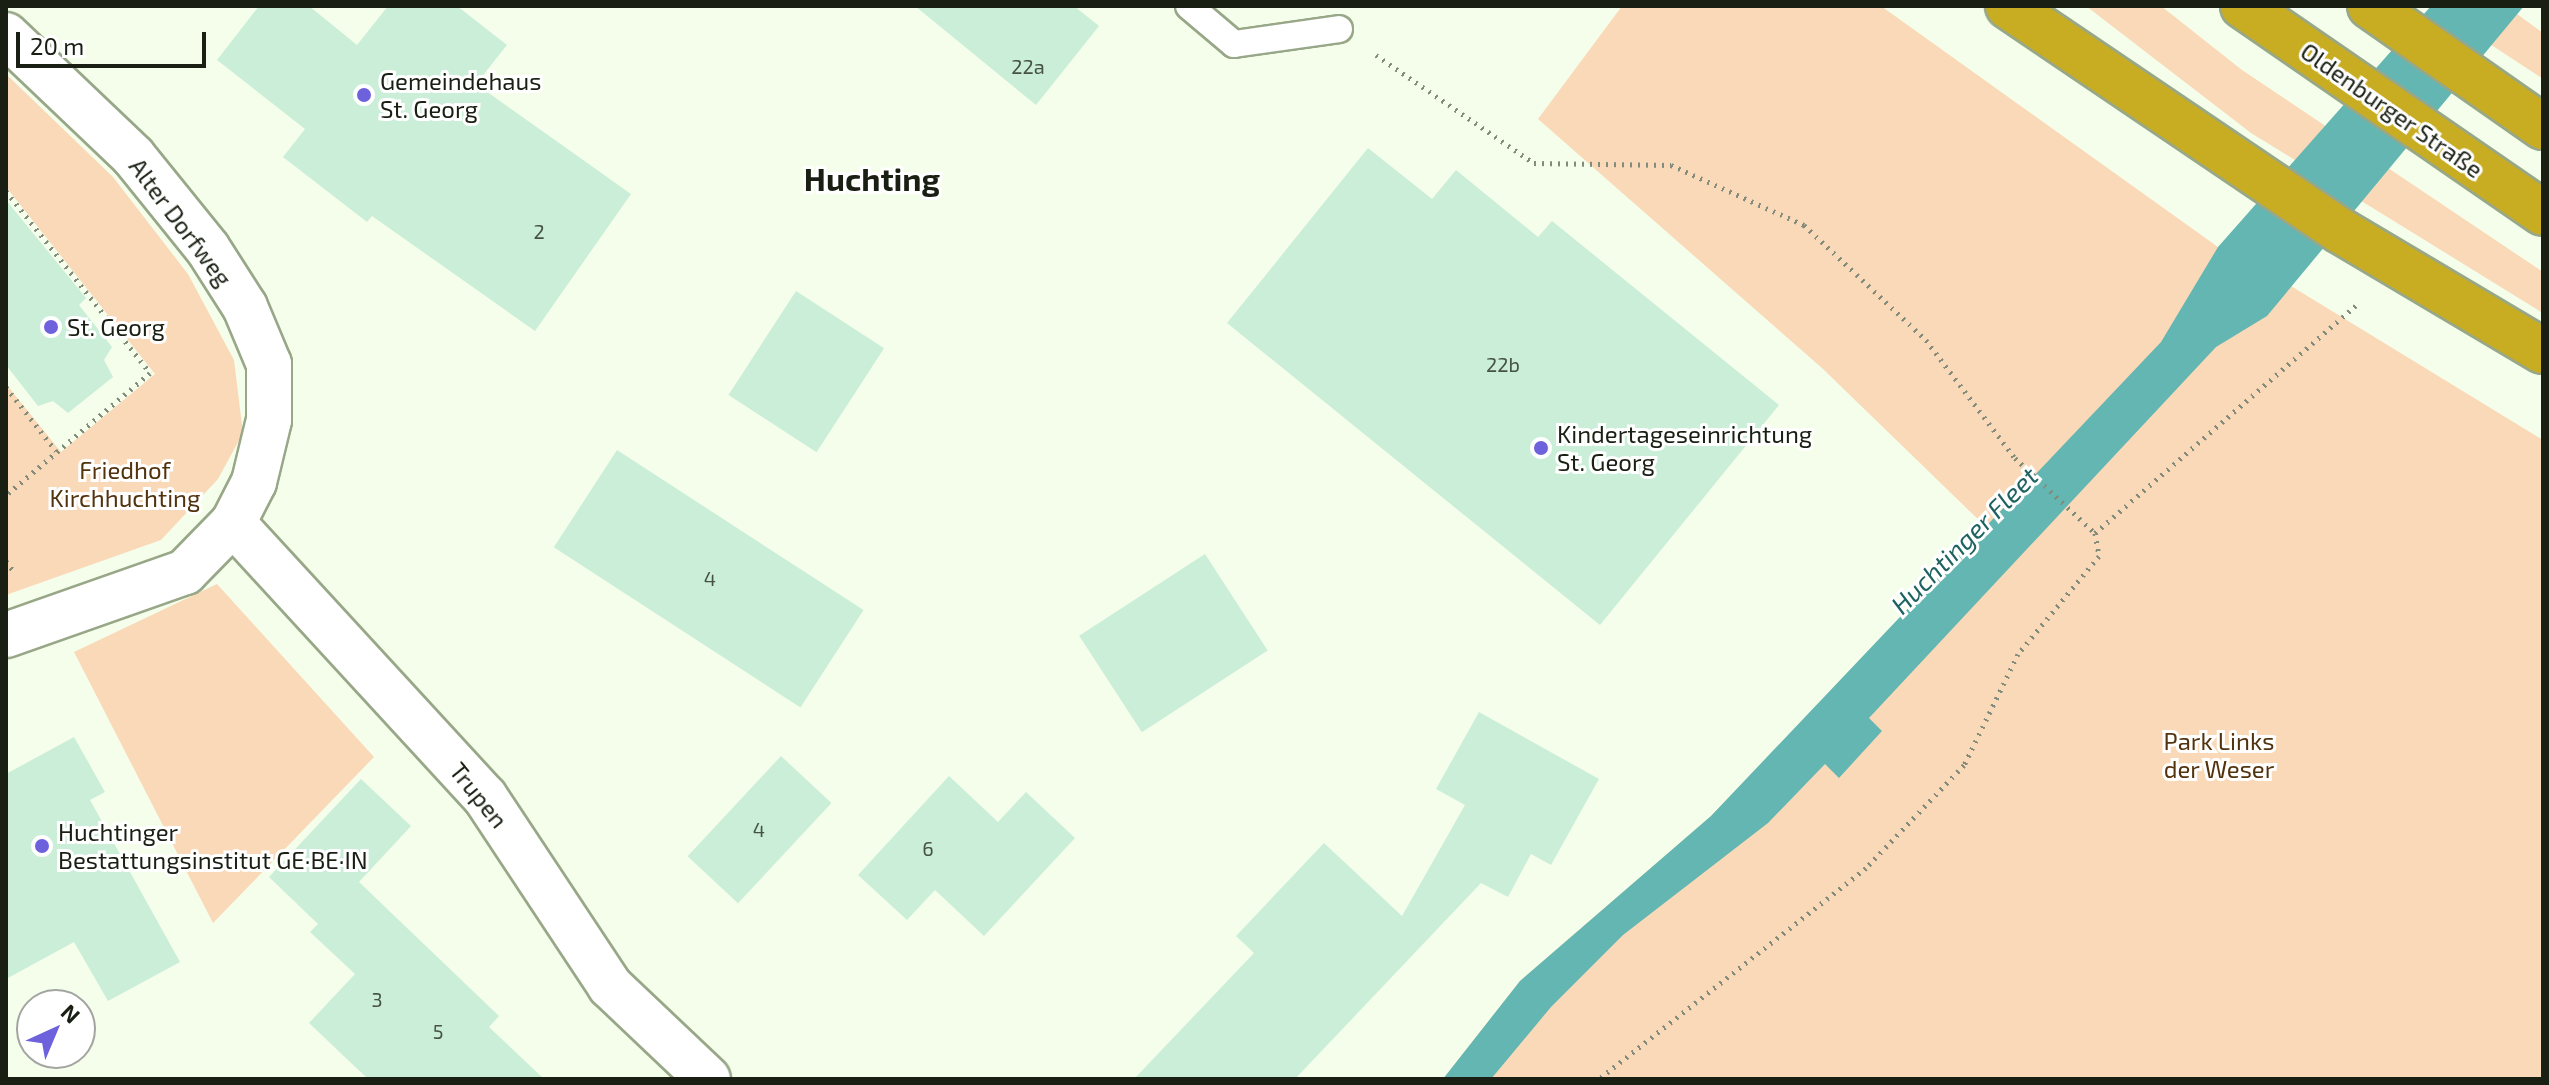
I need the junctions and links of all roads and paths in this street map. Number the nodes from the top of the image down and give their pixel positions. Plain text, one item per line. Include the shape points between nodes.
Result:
1 (1189, 6) edge
2 (2008, 6) edge
3 (2243, 6) edge
4 (2387, 18) edge
5 (1339, 29) joint
6 (6, 35) edge
7 (2543, 127) edge
8 (6, 191) edge
9 (2543, 213) edge
10 (2400, 267) junction
11 (2543, 351) edge
12 (6, 387) edge
13 (56, 451) junction
14 (6, 495) edge
15 (233, 523) junction
16 (2095, 533) junction
17 (6, 635) edge
18 (708, 1079) edge
19 (1599, 1079) edge

1 - 5 lane via 1234,44
2 - 10 highway
3 - 9 highway, Oldenburger Straße
4 - 7 highway
5 - 16 path via 1534,163 1671,165 1804,225 1926,340 2015,458
6 - 15 street, Alter Dorfweg via 133,156 208,249 245,307 269,364 269,420 254,482
8 - 13 path via 150,373
10 - 11 highway
10 - 16 path
12 - 13 path
13 - 14 path
15 - 17 street, Alter Dorfweg via 185,572
15 - 18 street, Trupen via 485,797 610,986
16 - 19 path via 2099,556 2018,654 1964,765 1866,868

